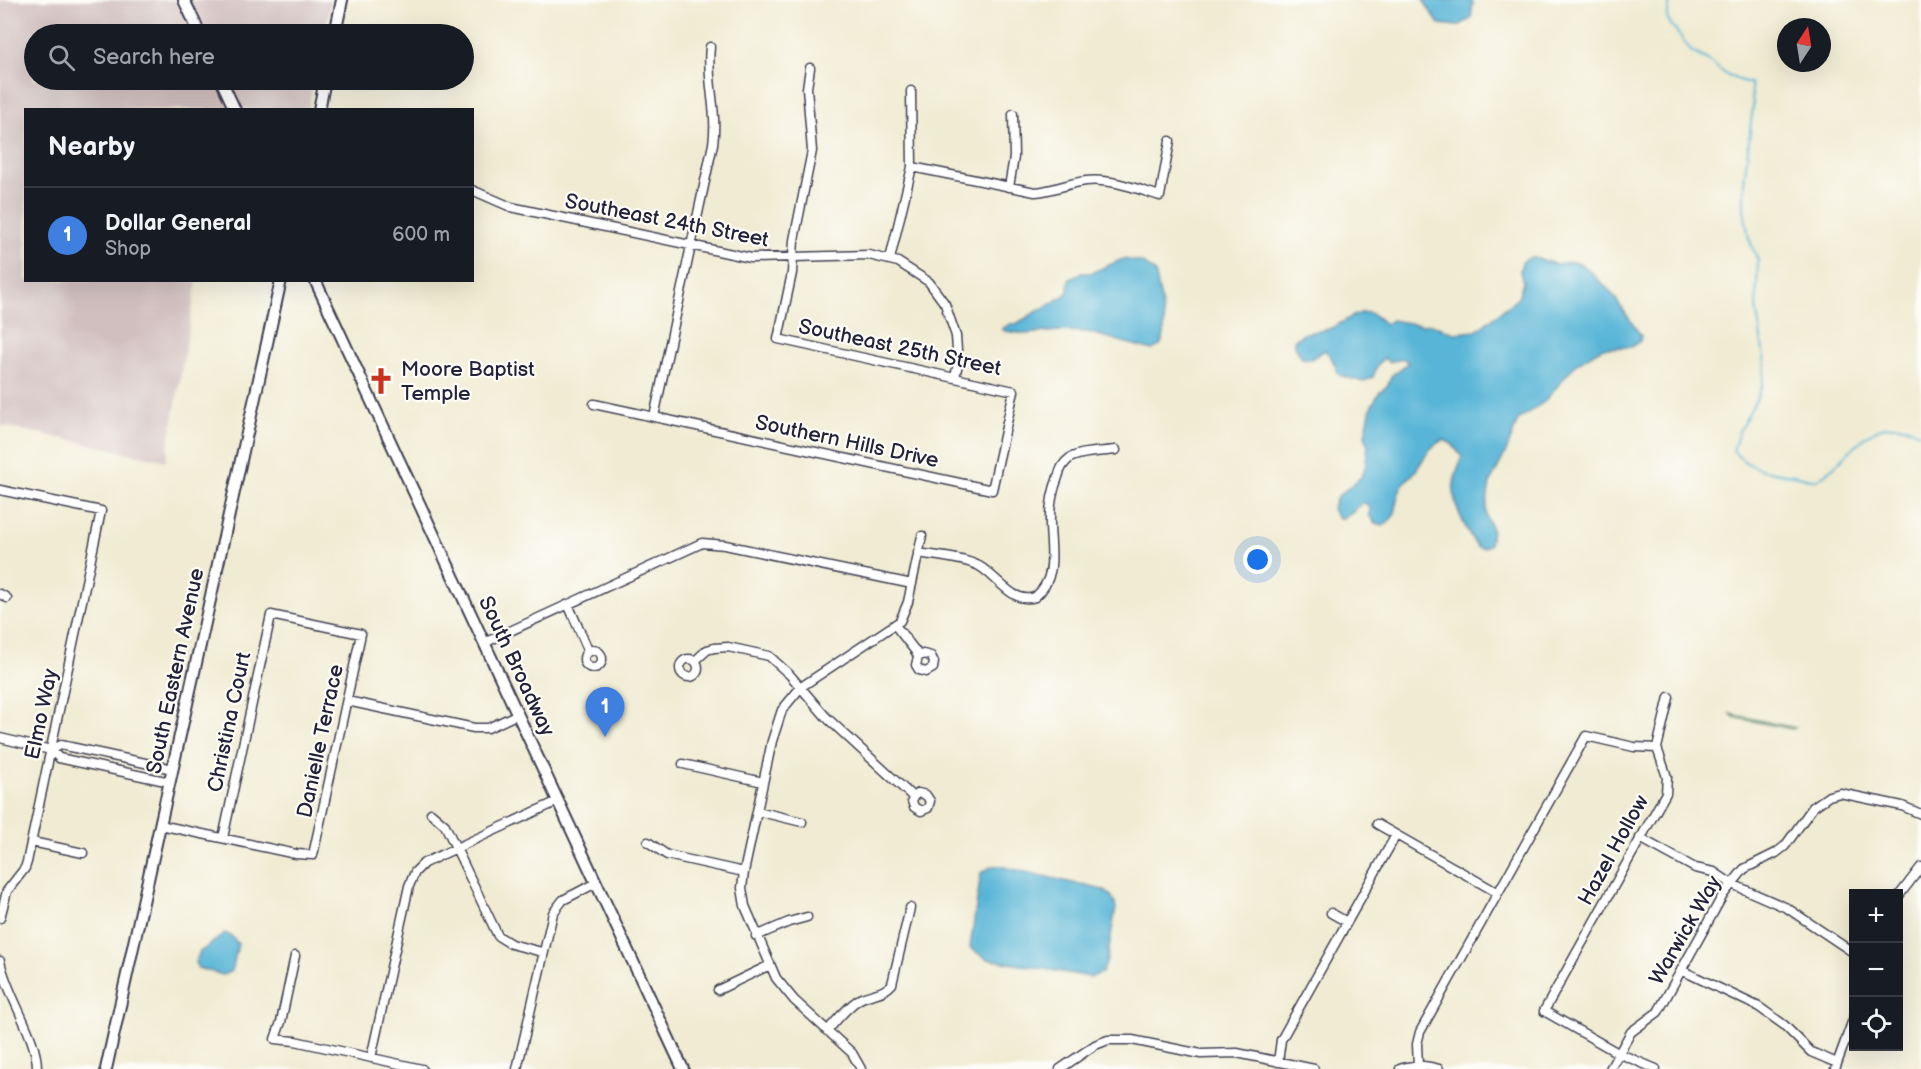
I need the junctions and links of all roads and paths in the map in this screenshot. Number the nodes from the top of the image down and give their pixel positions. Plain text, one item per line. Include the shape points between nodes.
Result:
1 (184, 0) edge
2 (342, 0) edge
3 (195, 24) edge
4 (337, 24) edge
5 (710, 47) dead end
6 (810, 68) dead end
7 (226, 90) edge
8 (323, 90) edge
9 (911, 91) dead end
10 (234, 108) edge
11 (318, 108) edge
12 (1013, 114) dead end
13 (1170, 141) dead end
14 (912, 167) junction
15 (1009, 187) junction
16 (474, 191) edge
17 (691, 246) junction
18 (793, 258) junction
19 (890, 259) junction
20 (281, 282) edge
21 (316, 282) edge
22 (955, 377) junction
23 (1014, 390) joint
24 (594, 404) dead end
25 (654, 417) junction
26 (1116, 450) dead end
27 (0, 490) edge
28 (922, 536) dead end
29 (918, 553) junction
30 (912, 584) junction
31 (568, 604) junction
32 (895, 625) junction
33 (361, 634) joint
34 (484, 643) junction
35 (589, 652) dead end
36 (918, 657) dead end
37 (695, 661) dead end
38 (801, 687) junction
39 (1669, 697) dead end
40 (347, 701) junction
41 (518, 714) junction
42 (0, 738) edge
43 (1657, 748) junction
44 (51, 750) junction
45 (683, 764) dead end
46 (173, 769) junction
47 (170, 782) junction
48 (763, 782) junction
49 (913, 797) dead end
50 (558, 801) junction
51 (757, 812) junction
52 (431, 813) dead end
53 (1921, 814) edge
54 (802, 822) dead end
55 (1377, 824) dead end
56 (160, 825) junction
57 (1396, 835) junction
58 (223, 837) junction
59 (1640, 838) junction
60 (32, 842) junction
61 (648, 842) dead end
62 (456, 848) junction
63 (83, 853) dead end
64 (1921, 867) edge
65 (744, 872) junction
66 (597, 883) junction
67 (1732, 884) junction
68 (1903, 892) edge
69 (1498, 893) junction
70 (910, 908) dead end
71 (1331, 913) dead end
72 (807, 917) dead end
73 (0, 918) edge
74 (1347, 922) junction
75 (756, 936) junction
76 (1849, 950) edge
77 (542, 952) junction
78 (295, 956) dead end
79 (0, 961) edge
80 (770, 965) junction
81 (1681, 970) junction
82 (718, 990) dead end
83 (827, 1031) junction
84 (1849, 1031) edge
85 (1618, 1053) junction
86 (371, 1058) junction
87 (1278, 1062) junction
88 (1418, 1066) junction
89 (1836, 1066) edge
90 (37, 1069) edge
91 (106, 1069) edge
92 (422, 1069) edge
93 (518, 1069) edge
94 (683, 1069) edge
95 (861, 1069) edge
96 (1060, 1069) edge
97 (1314, 1069) edge
98 (1400, 1069) edge
99 (1439, 1069) edge
100 (1610, 1069) edge
101 (1656, 1069) edge

1 - 3 street
2 - 4 street
5 - 17 street via 708,68 715,132
6 - 18 street via 807,88 812,151
7 - 10 street
8 - 11 street
9 - 14 street
12 - 15 street via 1014,157
13 - 15 street via 1160,196 1096,180 1044,192
14 - 15 street
14 - 19 street
16 - 17 street, Southeast 24th Street via 511,207
17 - 18 street, Southeast 24th Street via 751,258
17 - 25 street
18 - 19 street, Southeast 24th Street via 869,255
18 - 22 street, Southeast 25th Street via 778,339
19 - 22 street, Southeast 24th Street via 929,282 945,304 957,343
20 - 46 street, South Eastern Avenue
21 - 34 street, South Broadway
22 - 23 street, Southeast 25th Street
23 - 25 street, Southern Hills Drive via 992,490
24 - 25 street, Southern Hills Drive
26 - 29 street via 1078,455 1061,467 1051,504 1053,554 1049,579 1035,597 1026,599 1014,594 978,565
27 - 44 street, Elmo Way via 101,511
28 - 29 street
29 - 30 street
30 - 31 street via 702,543
30 - 32 street via 906,611
31 - 34 street
31 - 35 street
32 - 36 street
32 - 38 street
33 - 40 street, Danielle Terrace
33 - 58 street, Christina Court via 272,615
34 - 41 street, South Broadway
37 - 38 street via 714,648 766,655
38 - 48 street via 776,724
38 - 49 street via 826,717
39 - 43 street
40 - 41 street via 474,728 488,728
40 - 58 street, Danielle Terrace via 313,855
41 - 50 street, South Broadway
42 - 44 street
43 - 59 street, Hazel Hollow via 1667,777 1665,793
43 - 69 street via 1586,736
44 - 46 street via 61,745
44 - 47 street via 59,758
44 - 60 street, Elmo Way
45 - 48 street
46 - 47 street, South Eastern Avenue
47 - 56 street, South Eastern Avenue
48 - 51 street
50 - 62 street
50 - 66 street, South Broadway
51 - 54 street
51 - 65 street
52 - 62 street via 445,825
53 - 67 street, Warwick Way via 1840,793 1829,796 1813,807 1785,846 1743,869
55 - 57 street
56 - 58 street
56 - 91 street, South Eastern Avenue
57 - 69 street
57 - 74 street
59 - 67 street
59 - 85 street, Hazel Hollow via 1544,1011
60 - 63 street
60 - 73 street, Elmo Way via 25,868 7,891
61 - 65 street via 667,855
62 - 77 street via 498,936 511,944
62 - 86 street via 418,867 412,878
64 - 68 street
65 - 75 street via 745,906
66 - 77 street via 557,906
66 - 94 street, South Broadway
67 - 76 street via 1787,908
67 - 81 street, Warwick Way
69 - 88 street via 1420,1032
70 - 83 street via 892,984 850,1006
71 - 74 street
72 - 75 street
74 - 87 street via 1281,1040
75 - 80 street
77 - 93 street
78 - 86 street via 275,1039
79 - 90 street via 6,986 34,1048
80 - 82 street
80 - 83 street via 784,990
81 - 85 street, Warwick Way via 1658,1012 1631,1032
81 - 89 street via 1759,1006 1811,1052
83 - 95 street via 852,1053
84 - 89 street
85 - 100 street, Warwick Way
85 - 101 street
86 - 92 street
87 - 96 street via 1237,1053 1201,1054 1132,1040 1095,1045
87 - 97 street
88 - 98 street
88 - 99 street

